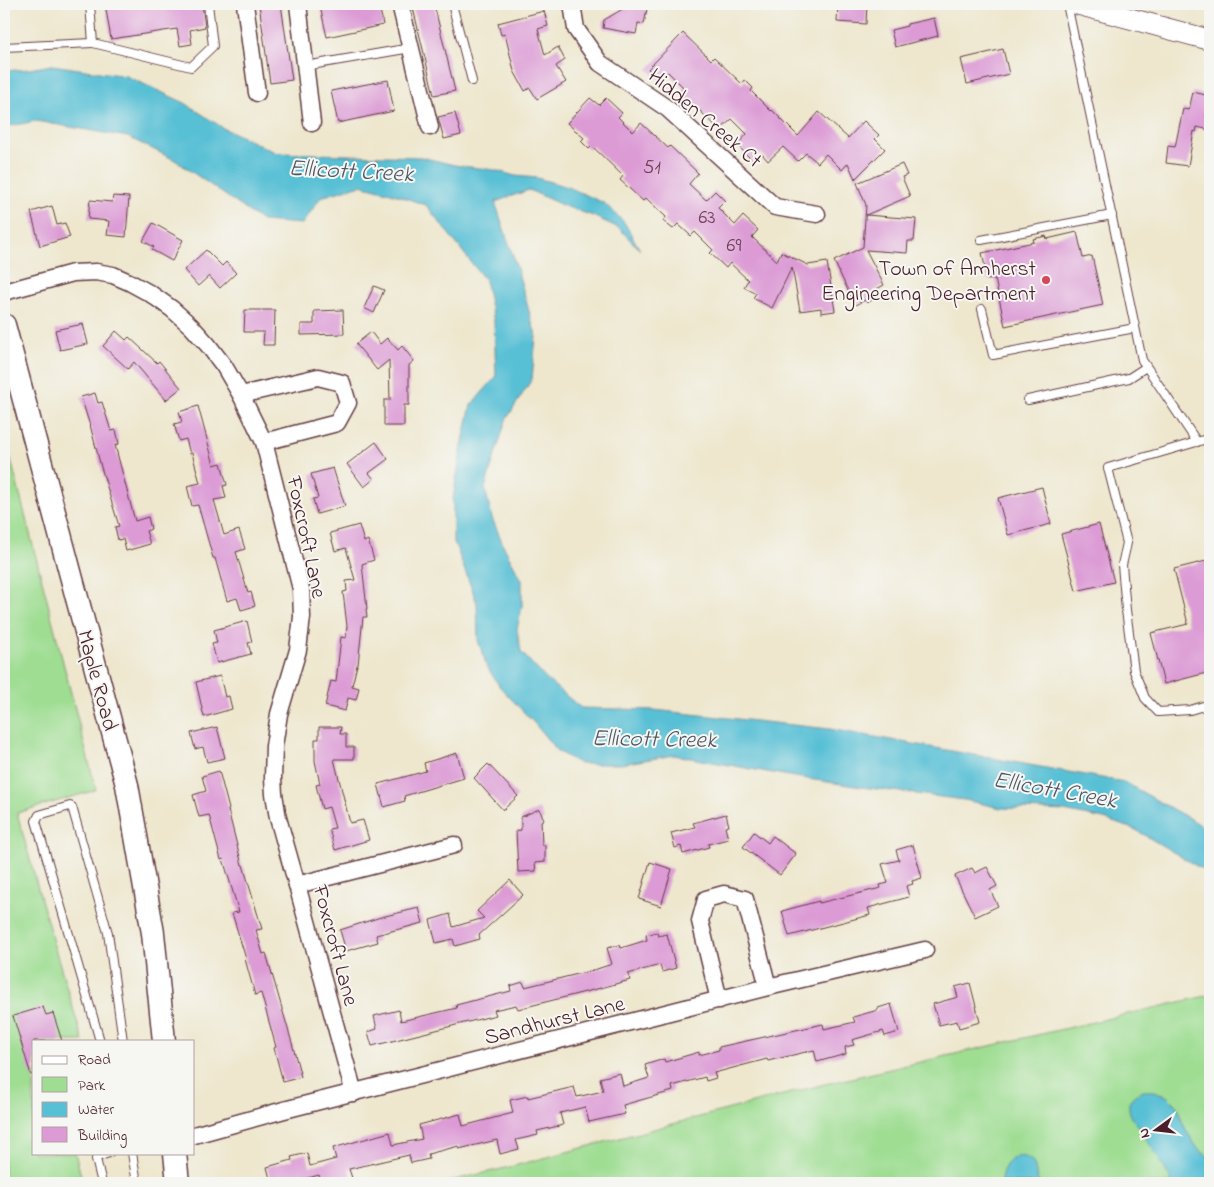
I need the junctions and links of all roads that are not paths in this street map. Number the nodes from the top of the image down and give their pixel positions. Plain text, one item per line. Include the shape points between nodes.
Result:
1 (90, 4) edge
2 (208, 4) edge
3 (245, 4) edge
4 (298, 4) edge
5 (400, 4) edge
6 (452, 4) edge
7 (572, 4) edge
8 (1067, 4) edge
9 (1076, 4) edge
10 (1210, 40) edge
11 (93, 43) junction
12 (4, 47) edge
13 (411, 48) junction
14 (305, 66) junction
15 (472, 81) dead end
16 (257, 93) dead end
17 (312, 123) dead end
18 (430, 128) dead end
19 (817, 214) dead end
20 (1112, 215) junction
21 (981, 240) dead end
22 (4, 292) edge
23 (982, 309) dead end
24 (4, 325) edge
25 (1135, 328) junction
26 (1146, 367) junction
27 (241, 395) junction
28 (1028, 400) dead end
29 (1210, 438) edge
30 (264, 442) junction
31 (1197, 442) junction
32 (1210, 704) edge
33 (454, 846) dead end
34 (297, 886) junction
35 (925, 950) dead end
36 (768, 987) junction
37 (720, 1000) junction
38 (100, 1040) edge
39 (123, 1040) edge
40 (164, 1040) edge
41 (354, 1093) junction
42 (195, 1136) edge
43 (105, 1154) edge
44 (132, 1154) edge
45 (175, 1154) edge
46 (102, 1183) edge
47 (137, 1183) edge
48 (178, 1183) edge

1 - 11 lane
2 - 11 lane via 214,46 191,67
3 - 16 street
4 - 14 street
5 - 13 street
6 - 15 lane
7 - 19 street, Hidden Creek Ct via 576,29 600,62 668,109 775,207
8 - 20 lane
9 - 10 street
11 - 12 lane
13 - 14 lane
13 - 18 street
14 - 17 street
20 - 21 lane
20 - 25 lane
22 - 27 street, Foxcroft Lane via 73,272 113,275 151,294 191,326 224,366
23 - 25 lane via 993,355
24 - 40 main road, Maple Road via 127,785 153,933
25 - 26 lane
26 - 28 lane via 1129,378
26 - 31 lane
27 - 30 street, Foxcroft Lane
27 - 30 street via 318,376 342,383 348,403 337,423
29 - 31 lane
30 - 34 street, Foxcroft Lane via 301,589 298,650 279,714 273,778 278,818
31 - 32 lane via 1108,468 1126,542 1122,565 1134,671 1145,698 1158,712 1190,710
33 - 34 street
34 - 41 street, Foxcroft Lane
35 - 36 street, Sandhurst Lane
36 - 37 street, Sandhurst Lane
36 - 37 street via 745,899 724,894 706,899 700,921
37 - 41 street, Sandhurst Lane
38 - 39 lane via 36,821 39,816 70,806 108,933
41 - 42 street, Sandhurst Lane
43 - 46 lane via 96,1159
44 - 47 lane
45 - 48 main road

